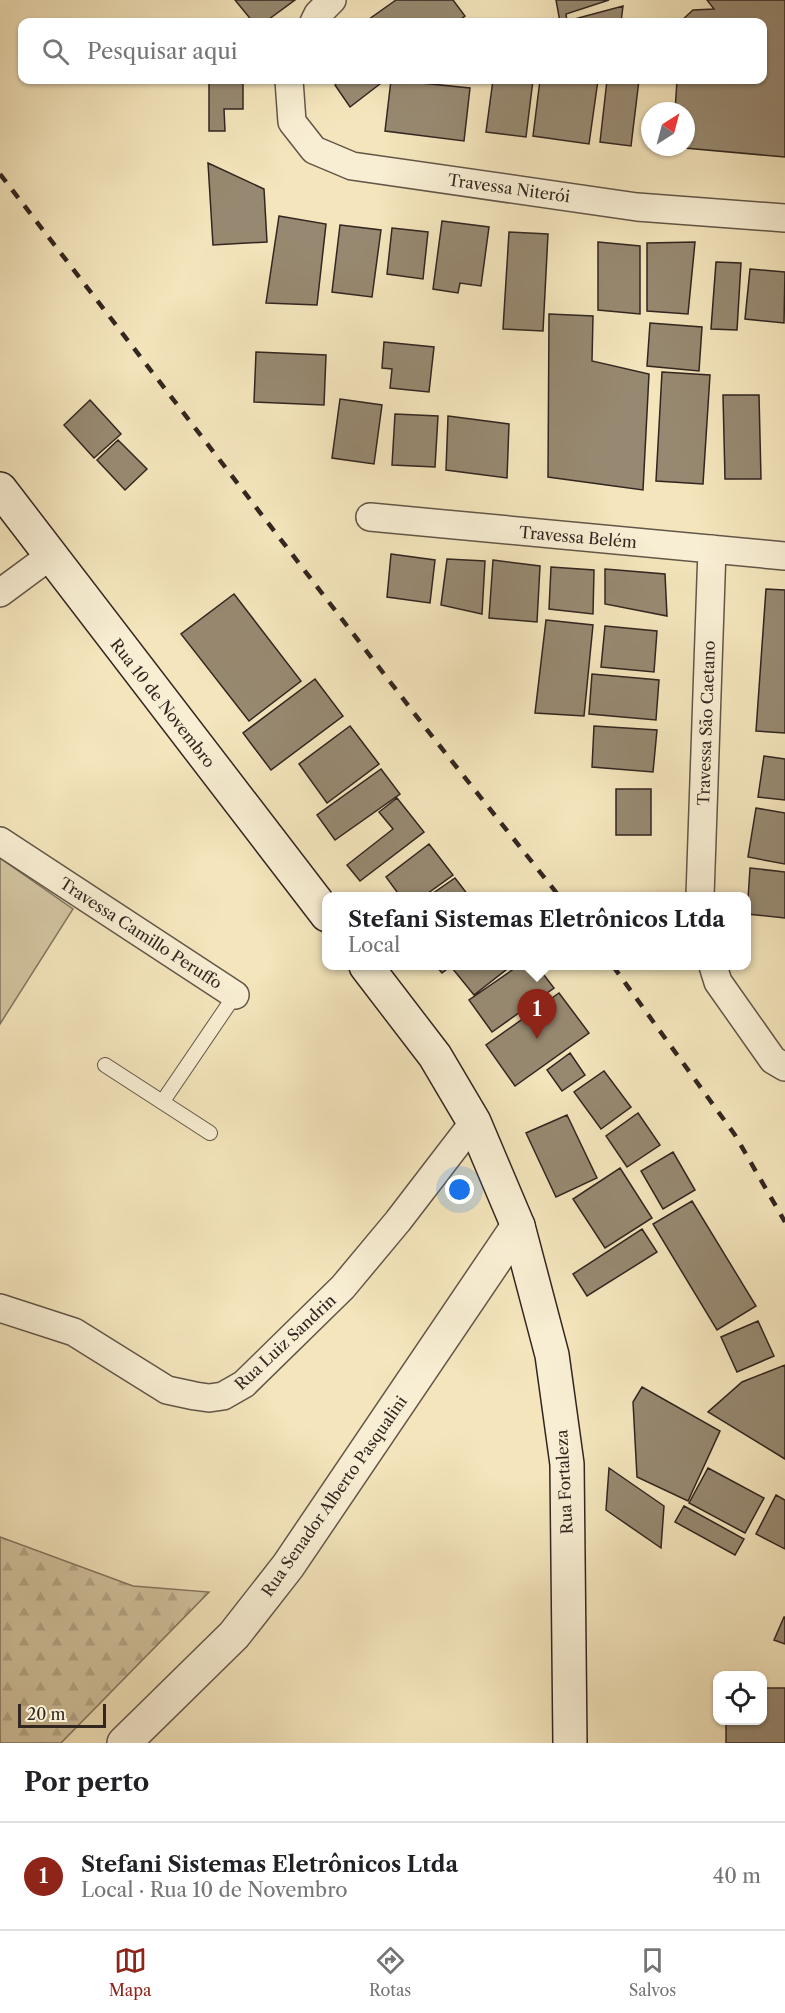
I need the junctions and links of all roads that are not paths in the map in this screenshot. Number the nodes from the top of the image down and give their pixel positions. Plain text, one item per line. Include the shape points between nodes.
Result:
1 (332, 0) edge
2 (316, 18) edge
3 (289, 84) edge
4 (785, 218) edge
5 (0, 489) edge
6 (370, 517) dead end
7 (712, 549) junction
8 (50, 556) junction
9 (785, 556) edge
10 (0, 593) edge
11 (0, 841) edge
12 (700, 892) edge
13 (322, 909) edge
14 (369, 970) edge
15 (714, 970) edge
16 (235, 995) joint
17 (105, 1065) dead end
18 (785, 1067) edge
19 (163, 1101) junction
20 (474, 1122) junction
21 (210, 1133) dead end
22 (518, 1226) junction
23 (0, 1308) edge
24 (123, 1743) edge
25 (570, 1743) edge

1 - 2 street
3 - 4 street, Travessa Niterói via 292,122 314,150 352,166 637,207
5 - 8 main road, Rua 10 de Novembro
6 - 7 street, Travessa Belém
7 - 9 street, Travessa Belém
7 - 12 street, Travessa São Caetano
8 - 10 street
8 - 13 main road, Rua 10 de Novembro
11 - 16 street, Travessa Camillo Peruffo
14 - 20 main road via 435,1056
15 - 18 street via 718,982 773,1060
16 - 19 lane, Travessa Camillo Peruffo
17 - 19 lane
19 - 21 lane
20 - 22 main road
20 - 23 street, Rua Luiz Sandrin via 343,1287 244,1384 223,1396 209,1398 167,1390 74,1332
22 - 24 main road, Rua Senador Alberto Pasqualini via 288,1566 234,1635
22 - 25 main road, Rua Fortaleza via 552,1355 567,1464

